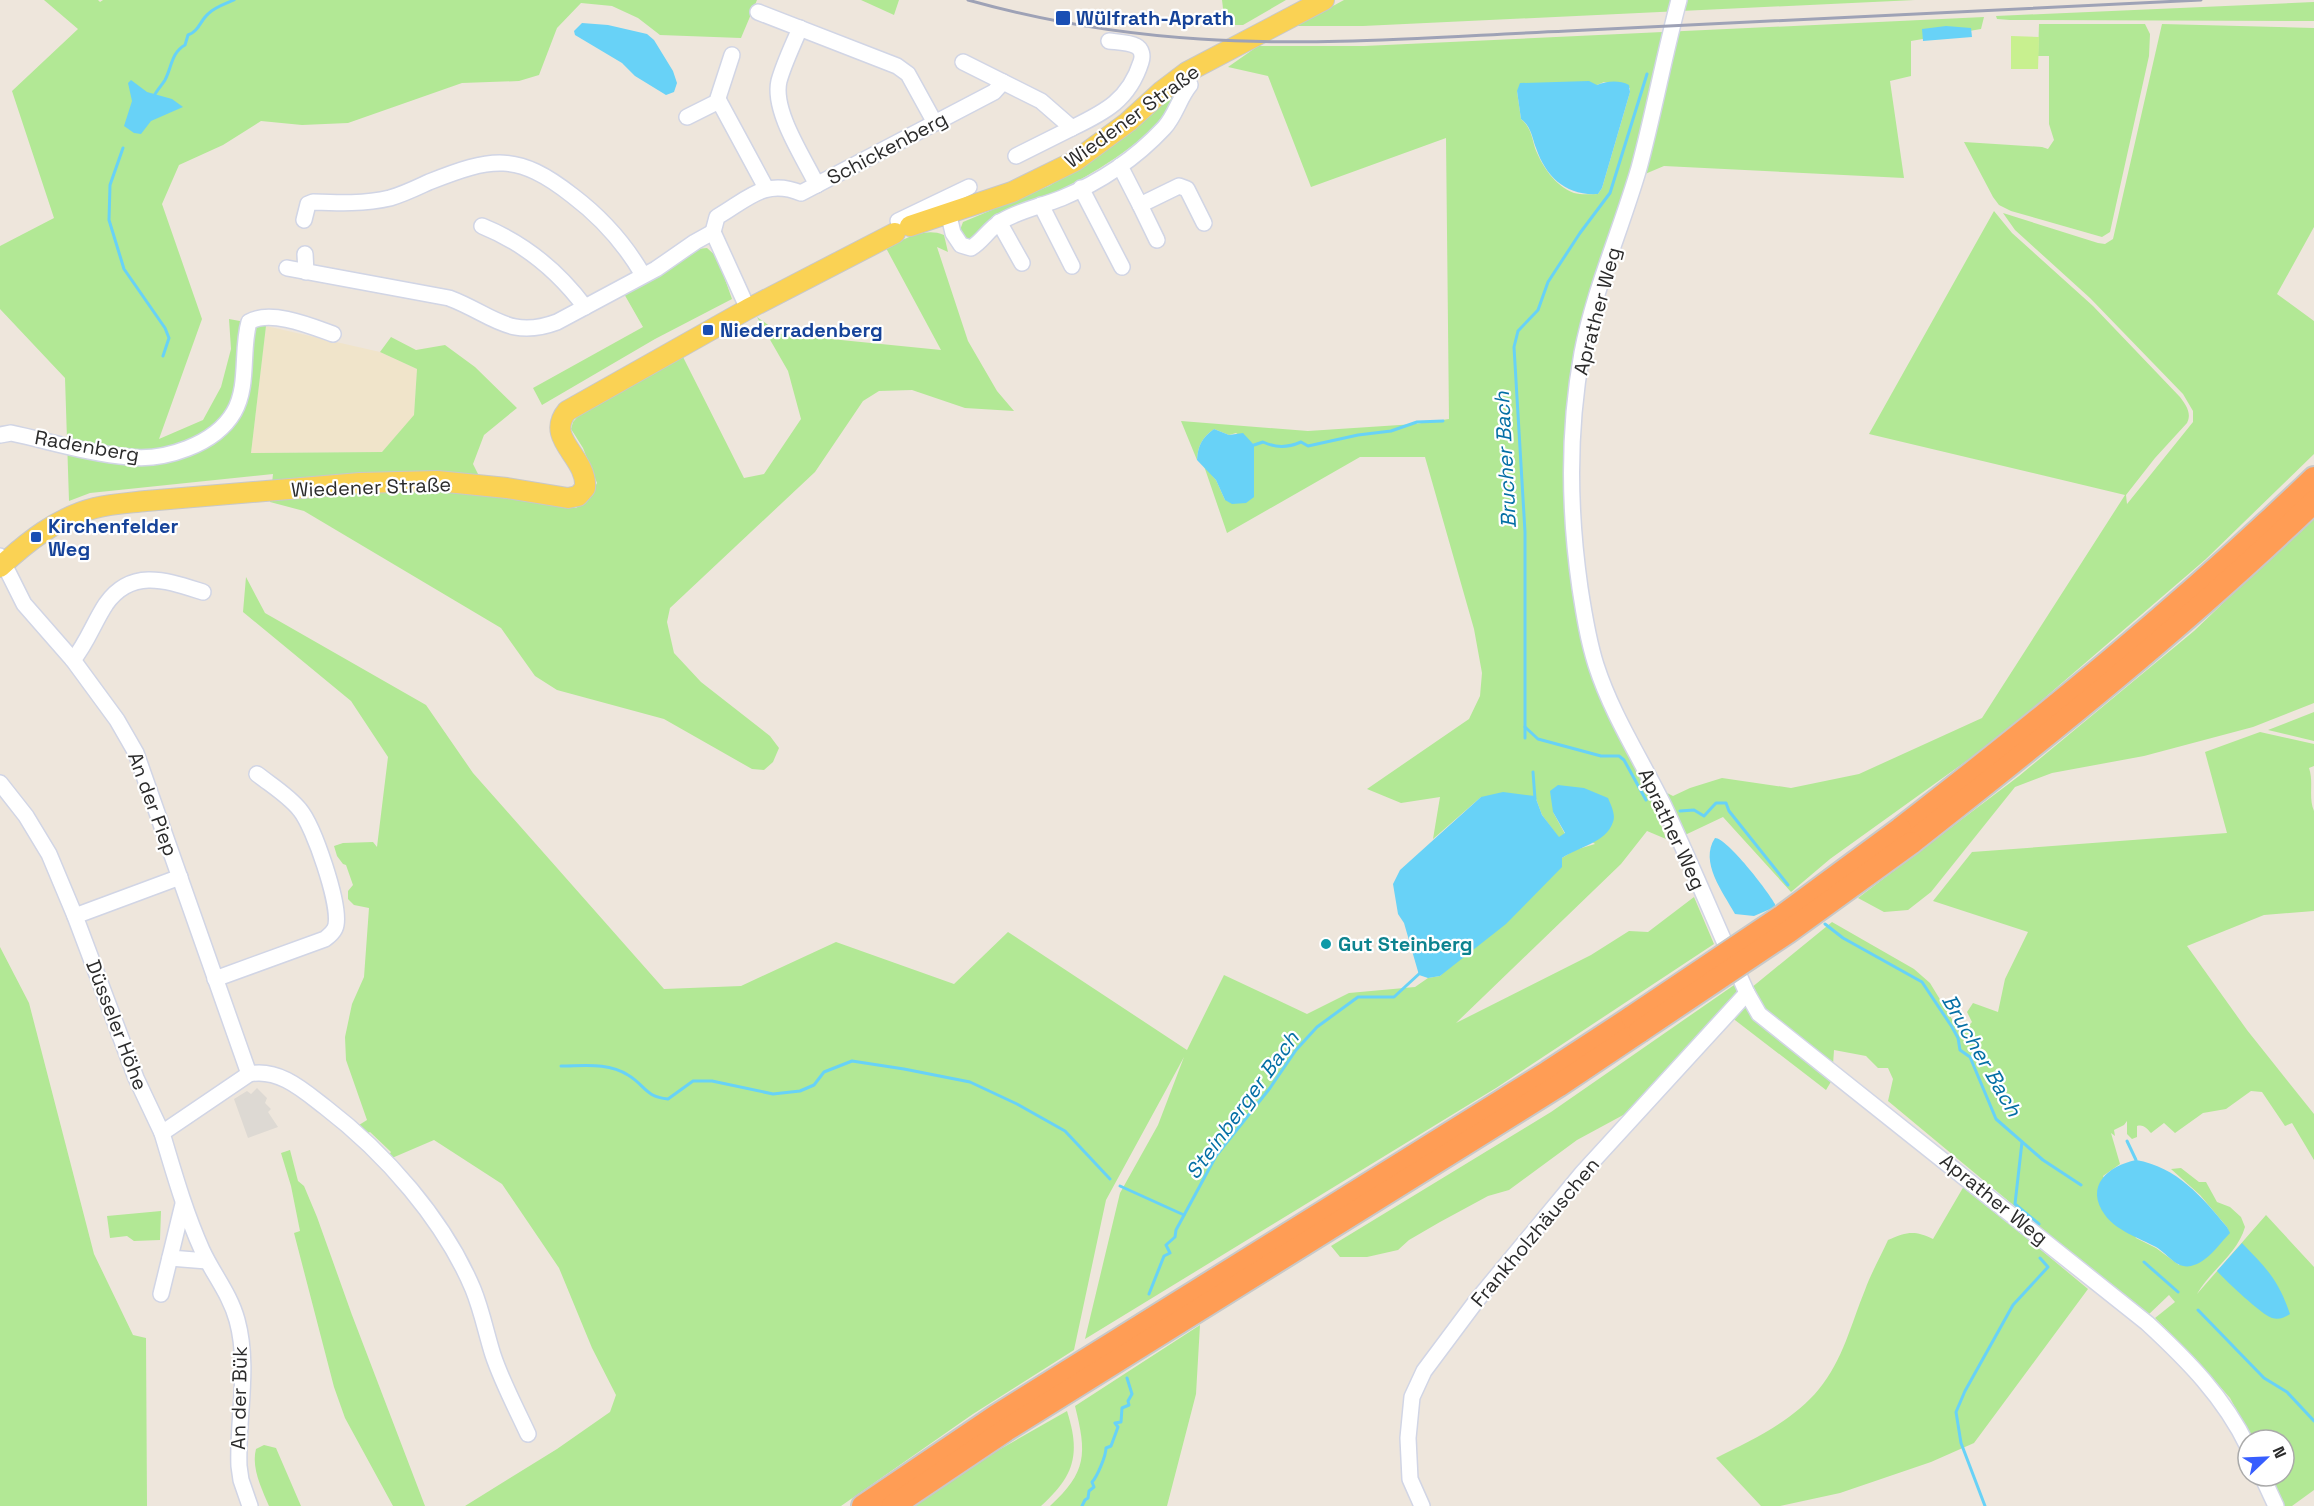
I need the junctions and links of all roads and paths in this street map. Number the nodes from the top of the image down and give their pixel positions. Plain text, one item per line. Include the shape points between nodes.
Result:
1 (1324, 0) edge
2 (1679, 0) edge
3 (758, 12) dead end
4 (800, 28) junction
5 (1109, 41) dead end
6 (732, 56) dead end
7 (963, 62) dead end
8 (1003, 82) junction
9 (1190, 85) dead end
10 (719, 101) junction
11 (687, 117) dead end
12 (935, 123) junction
13 (1072, 128) junction
14 (1016, 156) dead end
15 (1120, 166) junction
16 (817, 185) junction
17 (969, 187) dead end
18 (766, 188) junction
19 (1081, 188) junction
20 (1041, 205) junction
21 (1140, 205) junction
22 (948, 212) junction
23 (304, 220) dead end
24 (999, 222) junction
25 (1204, 223) dead end
26 (903, 224) junction
27 (482, 226) dead end
28 (713, 232) junction
29 (1156, 240) dead end
30 (305, 254) dead end
31 (1022, 264) dead end
32 (1072, 266) dead end
33 (1122, 267) dead end
34 (287, 268) dead end
35 (306, 272) junction
36 (643, 275) junction
37 (585, 307) junction
38 (748, 309) junction
39 (333, 334) dead end
40 (0, 435) edge
41 (2314, 478) edge
42 (2314, 502) edge
43 (1, 562) edge
44 (203, 592) dead end
45 (73, 660) junction
46 (257, 774) dead end
47 (0, 783) edge
48 (1906, 836) junction
49 (180, 878) junction
50 (75, 916) junction
51 (215, 980) junction
52 (1747, 993) junction
53 (249, 1074) junction
54 (162, 1133) junction
55 (183, 1204) junction
56 (170, 1258) junction
57 (207, 1261) junction
58 (161, 1294) dead end
59 (1001, 1423) junction
60 (2237, 1428) edge
61 (528, 1434) dead end
62 (2268, 1488) edge
63 (250, 1506) edge
64 (862, 1506) edge
65 (893, 1506) edge
66 (1422, 1506) edge
67 (2276, 1506) edge

1 - 22 main road, Wiedener Straße via 1187,72 1075,161 1012,192
2 - 52 street, Aprather Weg via 1638,168 1582,352 1572,457 1572,507 1585,617 1603,685 1665,808
3 - 4 street
4 - 12 street via 897,66 908,74
4 - 16 street via 778,82 778,96 782,114
5 - 13 street via 1139,47 1141,63 1123,97
6 - 10 street
7 - 8 street
8 - 12 street, Schickenberg via 994,92
8 - 13 street via 1041,101
9 - 15 street, Wiedener Straße via 1167,126
10 - 11 street
10 - 18 street
12 - 16 street, Schickenberg
13 - 14 street
15 - 19 street, Wiedener Straße
15 - 21 street, Wiedener Straße
16 - 18 street, Schickenberg via 801,193 786,187
17 - 26 street
18 - 28 street via 717,217
19 - 20 street, Wiedener Straße
19 - 33 street, Wiedener Straße
20 - 24 street, Wiedener Straße
20 - 32 street
21 - 25 street via 1179,186 1187,189
21 - 29 street, Wiedener Straße
22 - 24 street, Wiedener Straße via 953,233 961,245 971,248
22 - 26 main road, Wiedener Straße
23 - 36 street via 308,204 313,202 392,198 474,166 515,164 538,171 594,213 620,241
24 - 31 street
26 - 38 main road, Wiedener Straße
27 - 37 street via 512,240 542,261 569,285
28 - 36 street
28 - 38 street
30 - 35 street
34 - 35 street
35 - 37 street via 448,298 526,330 558,322
36 - 37 street
38 - 43 main road, Wiedener Straße via 567,411 559,427 584,472 585,488 578,496 408,481 111,505 77,514 50,527
39 - 40 street, Radenberg via 273,318 249,322 240,398 234,413 210,437 181,450 129,458 12,433
41 - 48 highway via 2222,564
42 - 48 highway via 2099,694
43 - 45 street, An der Piep via 24,604
44 - 45 street via 163,580 133,583 107,603
45 - 49 street, An der Piep via 136,753
46 - 51 street via 291,801 307,821 334,894 336,925 325,939
47 - 50 street, Düsseler Höhe via 37,832
48 - 59 highway, bridge via 1781,916 1636,1024 1548,1072 1339,1212
49 - 50 street
49 - 51 street, An der Piep
50 - 54 street, Düsseler Höhe via 132,1068
51 - 53 street, An der Piep
52 - 60 street, Aprather Weg via 1759,1014 2147,1323 2216,1394
52 - 66 street, Frankholzhäuschen via 1583,1172 1424,1371 1412,1397 1408,1438 1410,1479
53 - 54 street
53 - 61 street via 284,1078 346,1123 431,1215 473,1289 493,1354
54 - 55 street, An der Bük
55 - 56 street
55 - 57 street, An der Bük
56 - 57 street
56 - 58 street
57 - 63 street, An der Bük via 232,1306 240,1334 239,1466
59 - 64 highway
59 - 65 highway
62 - 67 street

